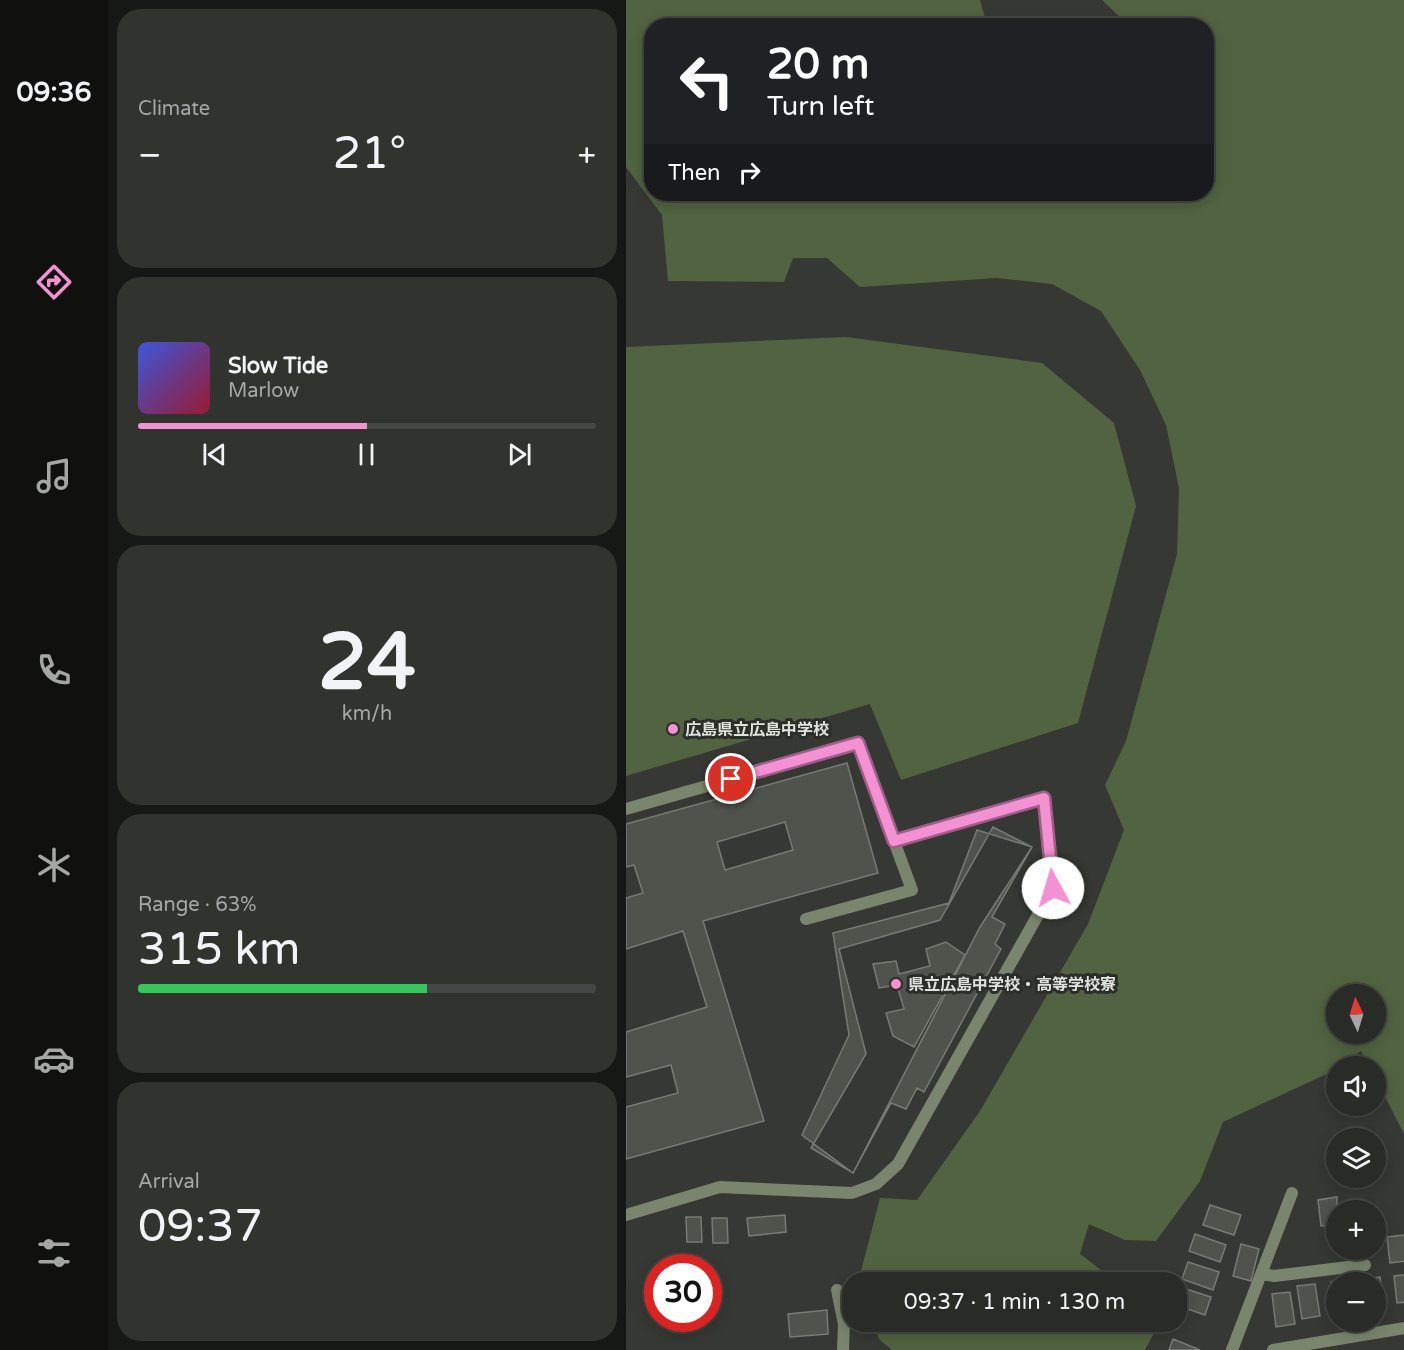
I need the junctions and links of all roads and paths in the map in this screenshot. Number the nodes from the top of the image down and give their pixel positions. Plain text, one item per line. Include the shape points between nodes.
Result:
1 (626, 809) edge
2 (894, 841) junction
3 (806, 920) dead end
4 (1292, 1193) dead end
5 (626, 1215) edge
6 (1365, 1264) dead end
7 (1261, 1274) junction
8 (837, 1290) dead end
9 (1404, 1328) edge
10 (843, 1350) edge
11 (1235, 1350) edge
12 (1273, 1350) edge

1 - 2 street via 858,743
2 - 3 street via 912,890
2 - 5 street via 1044,798 1053,888 898,1164 876,1184 852,1193 720,1187
4 - 7 street
6 - 7 street via 1274,1276
7 - 11 street
8 - 10 street via 844,1324
9 - 12 street

